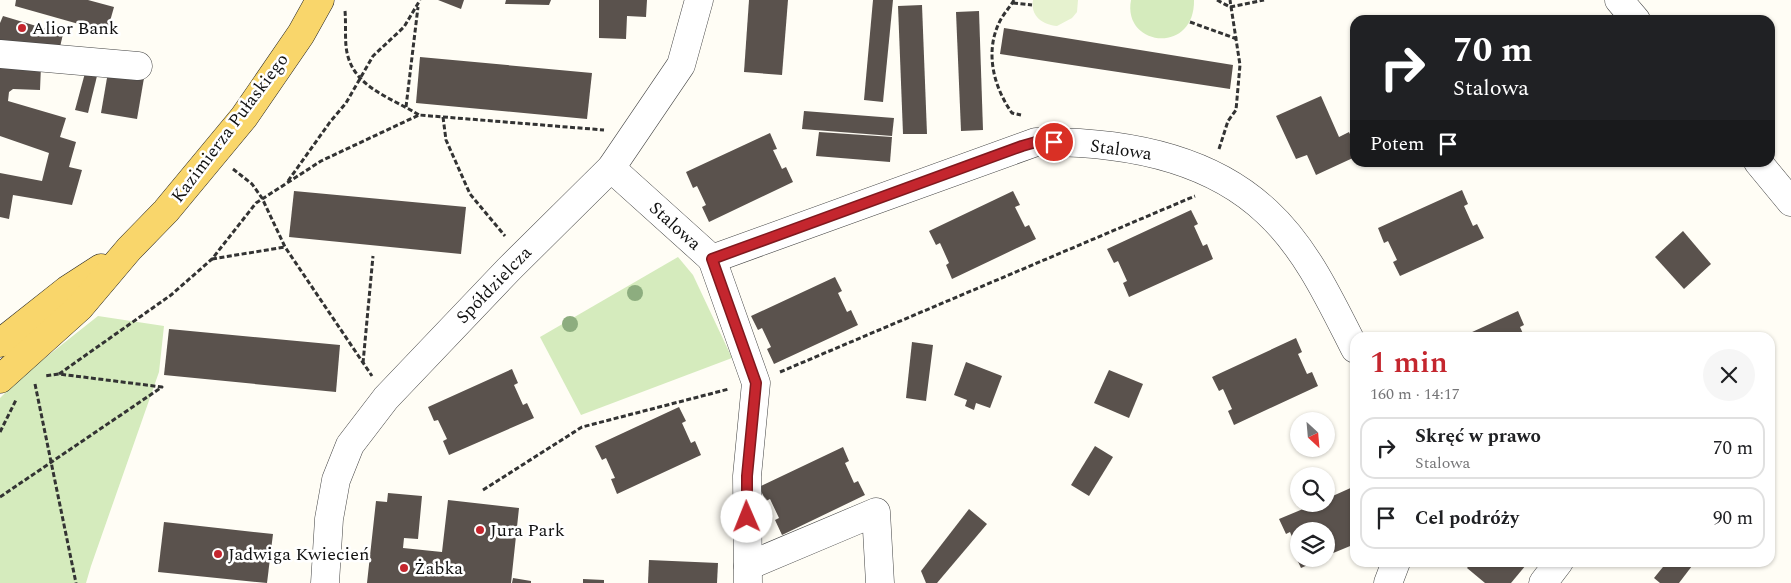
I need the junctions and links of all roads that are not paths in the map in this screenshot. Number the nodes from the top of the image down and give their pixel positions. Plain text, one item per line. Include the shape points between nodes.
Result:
1 (320, 0) edge
2 (699, 0) edge
3 (1619, 0) edge
4 (1632, 15) edge
5 (0, 54) edge
6 (138, 66) dead end
7 (1762, 167) edge
8 (611, 168) junction
9 (1791, 202) edge
10 (129, 249) junction
11 (712, 259) junction
12 (1350, 340) edge
13 (0, 344) edge
14 (11, 386) edge
15 (1394, 567) edge
16 (1555, 567) edge
17 (748, 575) edge
18 (325, 583) edge
19 (880, 583) edge
20 (1388, 583) edge
21 (1543, 583) edge

1 - 10 main road, Kazimierza Pułaskiego via 301,34 244,117 166,212
2 - 8 street, Spółdzielcza via 681,65
3 - 4 street
5 - 6 street
7 - 9 street
8 - 11 street, Stalowa
8 - 18 street, Spółdzielcza via 386,398 350,445 336,480 329,519
10 - 13 main road, Kazimierza Pułaskiego via 67,290
10 - 14 main road, Kazimierza Pułaskiego
11 - 12 street, Stalowa via 1036,142 1086,144 1174,157 1219,177 1267,211 1291,238 1326,293
11 - 17 street via 756,383 747,476
15 - 20 street
16 - 21 street
17 - 19 street via 876,512

